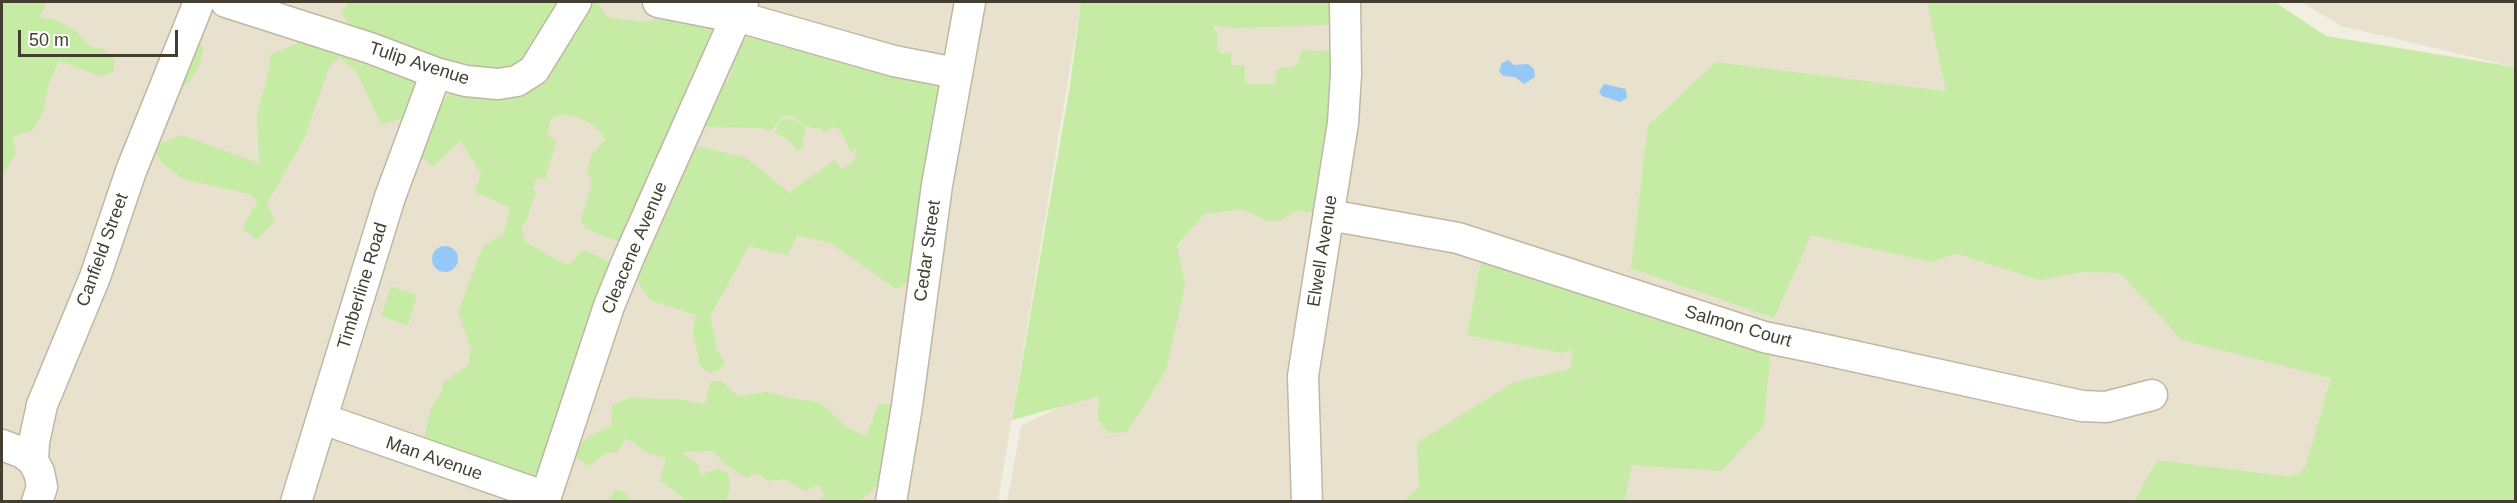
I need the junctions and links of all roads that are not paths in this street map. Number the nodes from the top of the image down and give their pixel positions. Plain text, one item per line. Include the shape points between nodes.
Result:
1 (199, 2) edge
2 (226, 2) edge
3 (576, 2) edge
4 (658, 2) edge
5 (970, 2) edge
6 (1346, 2) edge
7 (740, 9) edge
8 (436, 73) junction
9 (956, 73) junction
10 (1329, 215) junction
11 (2152, 395) dead end
12 (323, 419) junction
13 (2, 445) edge
14 (33, 461) junction
15 (545, 499) edge
16 (37, 501) edge
17 (296, 501) edge
18 (891, 501) edge
19 (1307, 501) edge

1 - 14 street, Canfield Street via 42,405
2 - 8 street, Tulip Avenue
3 - 8 street, Tulip Avenue via 538,66 522,79 483,83
4 - 7 street
5 - 9 street, Cedar Street
6 - 10 street, Elwell Avenue via 1345,101
7 - 9 street via 894,61
7 - 15 street, Cleacene Avenue via 613,296
8 - 12 street, Timberline Road via 390,197
9 - 18 street, Cedar Street
10 - 11 street, Salmon Court via 1458,238 1764,337 1823,350 2082,406 2106,407
10 - 19 street, Elwell Avenue via 1303,376
12 - 15 street, Man Avenue
12 - 17 street, Timberline Road
13 - 14 street
14 - 16 street, Canfield Street via 42,479

